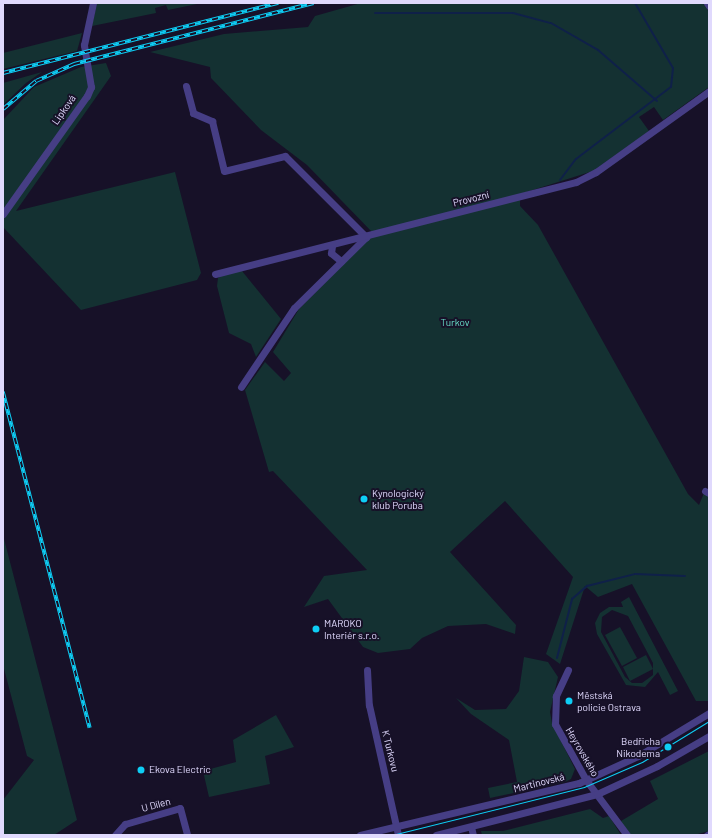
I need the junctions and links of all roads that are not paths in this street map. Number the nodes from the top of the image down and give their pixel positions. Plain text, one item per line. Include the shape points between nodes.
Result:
1 (93, 3) edge
2 (707, 3) edge
3 (709, 6) edge
4 (186, 86) dead end
5 (709, 91) edge
6 (3, 214) edge
7 (366, 237) junction
8 (332, 246) junction
9 (341, 261) junction
10 (215, 274) dead end
11 (241, 387) dead end
12 (367, 670) dead end
13 (568, 670) dead end
14 (709, 713) edge
15 (709, 736) edge
16 (586, 780) junction
17 (597, 794) junction
18 (397, 826) junction
19 (471, 827) junction
20 (115, 835) edge
21 (187, 835) edge
22 (360, 835) edge
23 (398, 835) edge
24 (436, 835) edge
25 (473, 835) edge
26 (627, 835) edge

1 - 6 street, Lipková via 84,45 91,87
2 - 3 street
4 - 7 street via 193,114 212,121 224,171 285,156
5 - 7 street, Provozní via 596,172 576,182
7 - 8 street, Provozní
7 - 9 street
8 - 9 street via 331,253
8 - 10 street, Provozní
9 - 11 street via 294,308
12 - 18 street, K Turkovu via 369,705
13 - 16 street, Heyrovského via 556,696 555,724
14 - 16 street, Martinovská via 657,746
15 - 17 street via 649,770
16 - 17 street, Heyrovského
16 - 18 street, Martinovská
17 - 19 street
17 - 26 street, Heyrovského
18 - 22 street, Martinovská
18 - 23 street, K Turkovu
19 - 24 street
19 - 25 street
20 - 21 street, U Dílen via 125,824 180,808

